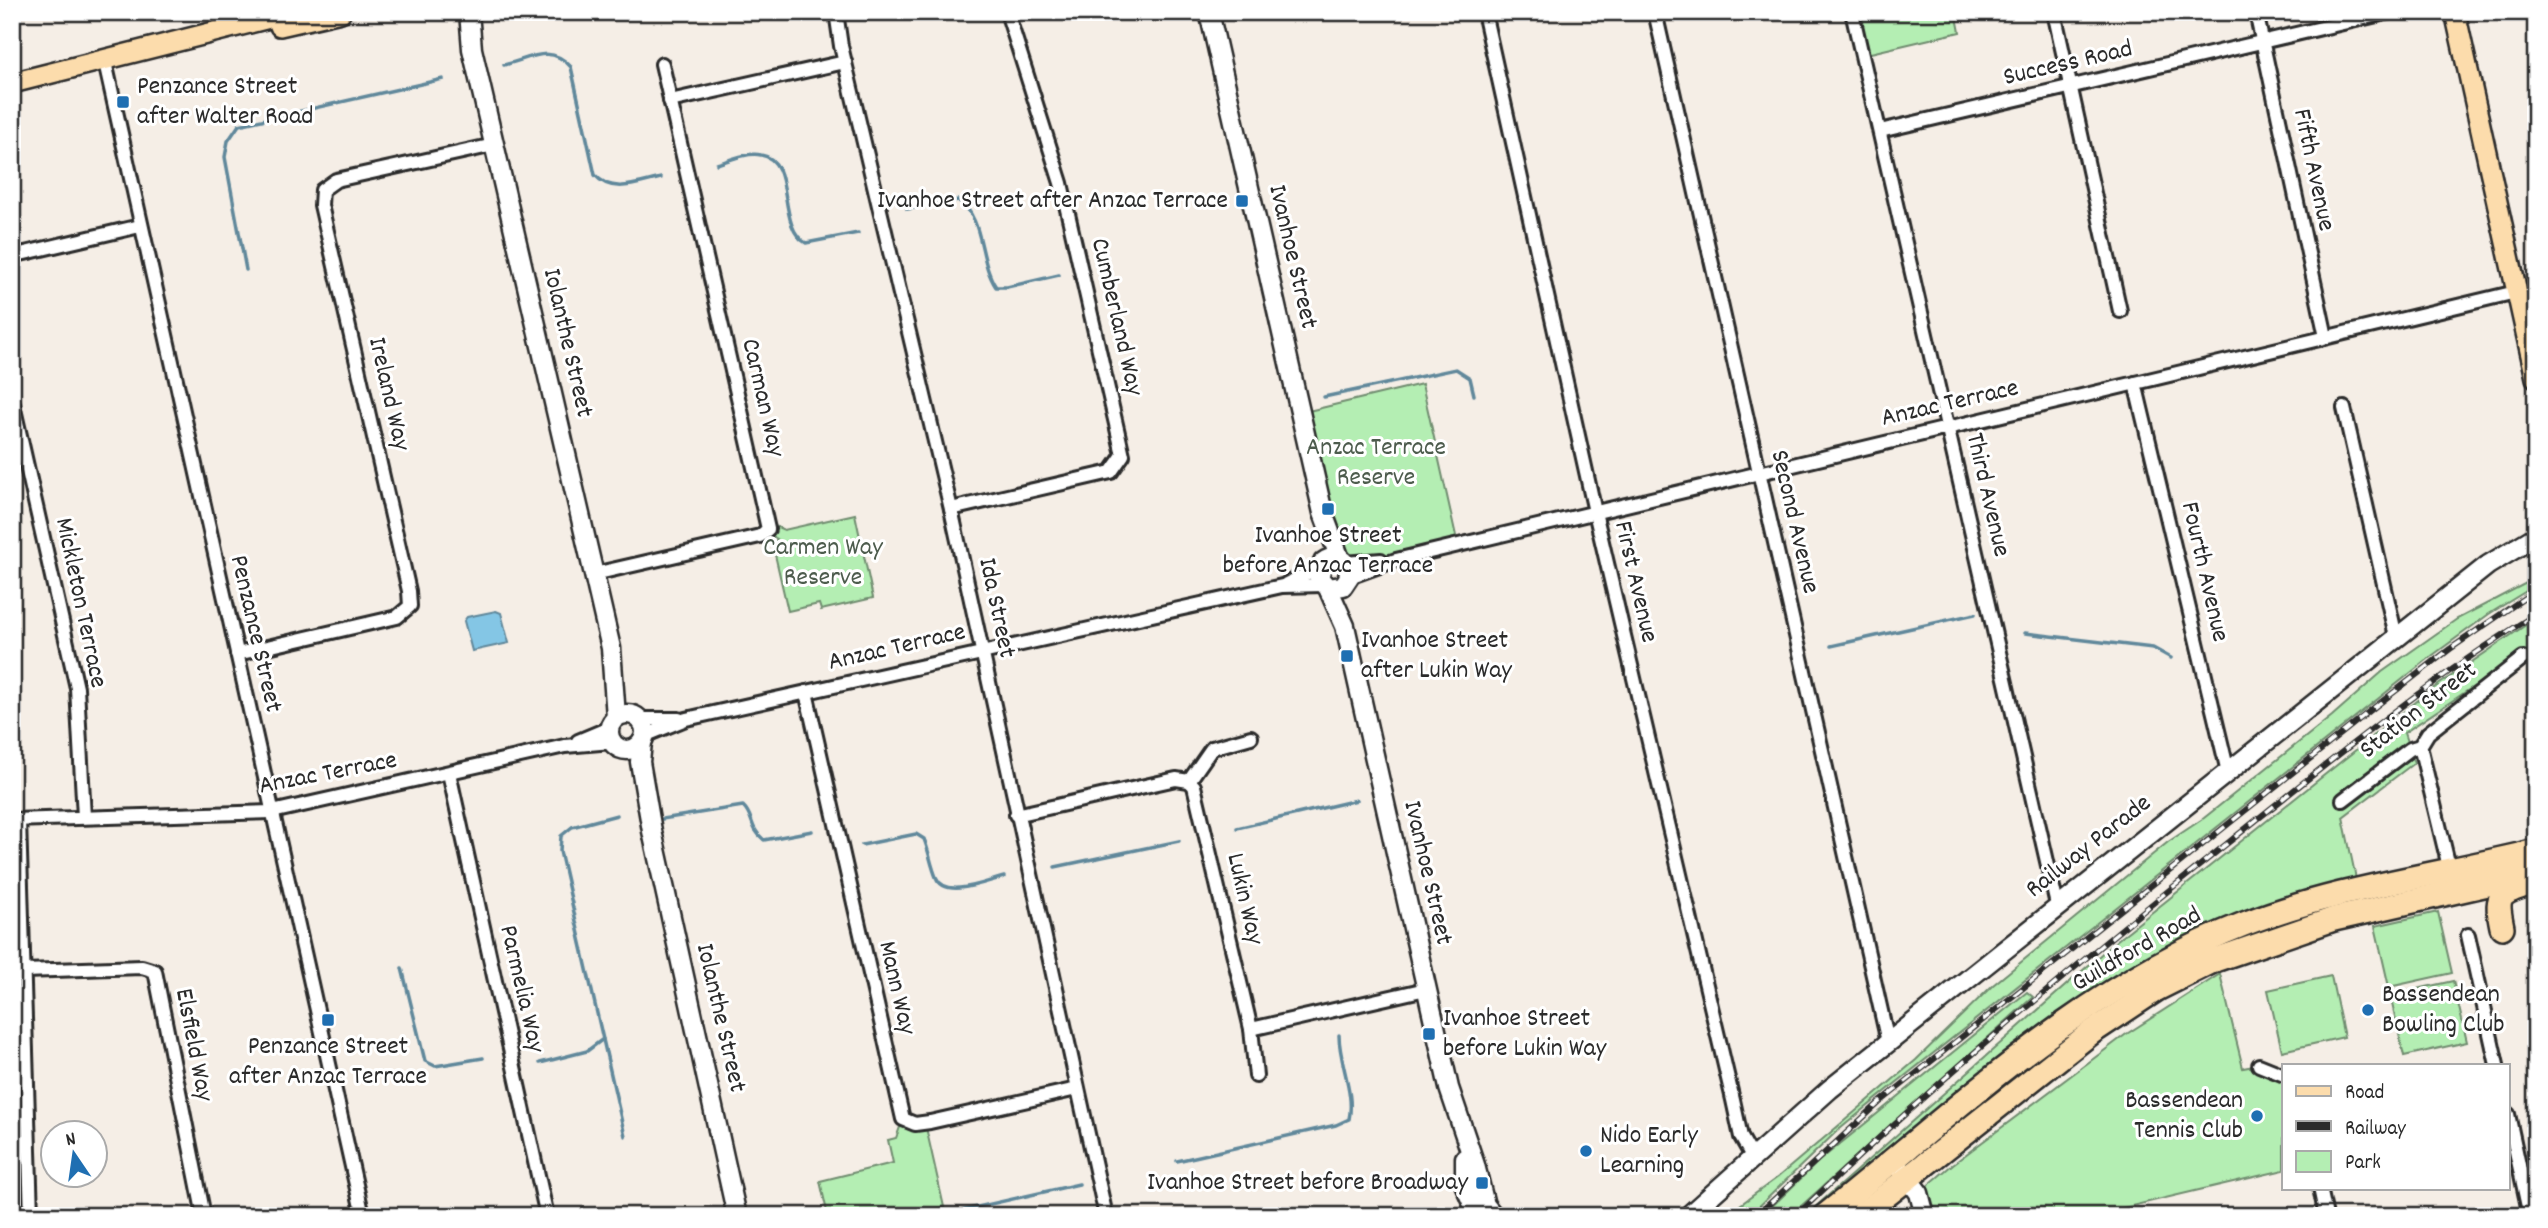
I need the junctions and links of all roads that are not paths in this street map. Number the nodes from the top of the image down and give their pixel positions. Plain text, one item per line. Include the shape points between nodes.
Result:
1 (293, 12) edge
2 (341, 12) edge
3 (456, 12) edge
4 (470, 12) edge
5 (836, 12) edge
6 (1007, 12) edge
7 (1209, 12) edge
8 (1484, 12) edge
9 (1655, 12) edge
10 (1853, 12) edge
11 (2054, 12) edge
12 (2256, 12) edge
13 (2390, 12) edge
14 (2455, 12) edge
15 (186, 41) junction
16 (2263, 41) junction
17 (472, 49) junction
18 (105, 62) junction
19 (845, 62) junction
20 (662, 64) dead end
21 (12, 83) edge
22 (2070, 87) junction
23 (670, 101) junction
24 (1880, 131) junction
25 (494, 145) junction
26 (140, 226) junction
27 (12, 257) edge
28 (2516, 292) junction
29 (2120, 311) dead end
30 (2326, 337) junction
31 (2536, 379) edge
32 (2135, 383) junction
33 (12, 400) edge
34 (2344, 408) dead end
35 (1948, 428) junction
36 (1759, 473) junction
37 (951, 509) junction
38 (1595, 512) junction
39 (2536, 536) edge
40 (1334, 573) junction
41 (594, 574) junction
42 (2396, 637) junction
43 (983, 651) junction
44 (237, 654) junction
45 (2523, 658) dead end
46 (806, 692) junction
47 (627, 731) junction
48 (1251, 737) dead end
49 (2420, 746) junction
50 (2228, 772) junction
51 (449, 773) junction
52 (1189, 781) junction
53 (2343, 800) dead end
54 (272, 812) junction
55 (1016, 815) junction
56 (84, 817) junction
57 (15, 820) edge
58 (2536, 851) edge
59 (2536, 873) edge
60 (2453, 882) junction
61 (2536, 882) edge
62 (2057, 905) junction
63 (2502, 927) dead end
64 (2468, 935) dead end
65 (23, 971) junction
66 (1426, 989) junction
67 (1251, 1029) junction
68 (1888, 1042) junction
69 (2497, 1064) edge
70 (2259, 1065) dead end
71 (2282, 1075) edge
72 (1256, 1076) dead end
73 (1077, 1089) junction
74 (2510, 1123) edge
75 (1753, 1158) junction
76 (1900, 1169) junction
77 (2320, 1190) edge
78 (1483, 1215) edge
79 (31, 1216) edge
80 (204, 1216) edge
81 (363, 1216) edge
82 (547, 1216) edge
83 (737, 1216) edge
84 (1106, 1216) edge
85 (1688, 1216) edge
86 (1825, 1216) edge
87 (1860, 1216) edge
88 (1925, 1216) edge
89 (2326, 1216) edge
90 (2530, 1216) edge

1 - 15 main road
2 - 15 main road via 217,41
3 - 17 street, Iolanthe Street
4 - 17 street, Iolanthe Street
5 - 19 street, Ida Street
6 - 37 street, Cumberland Way via 1062,183 1123,455 1111,471
7 - 40 street, Ivanhoe Street
8 - 38 street, First Avenue
9 - 36 street, Second Avenue
10 - 24 street, Third Avenue
11 - 22 street
12 - 16 street, Fifth Avenue
13 - 16 street, Success Road
14 - 28 main road
15 - 18 main road
16 - 22 street, Success Road
16 - 30 street, Fifth Avenue
17 - 25 street, Iolanthe Street
18 - 21 main road
18 - 26 street, Penzance Street
19 - 23 street
19 - 37 street, Ida Street
20 - 23 street, Carman Way
22 - 24 street, Success Road
22 - 29 street
23 - 41 street, Carman Way via 768,528 760,536
24 - 35 street, Third Avenue
25 - 41 street, Iolanthe Street
25 - 44 street, Ireland Way via 336,180 322,190 321,205 410,606 397,617
26 - 27 street
26 - 44 street, Penzance Street
28 - 30 street, Anzac Terrace
28 - 31 main road
30 - 32 street, Anzac Terrace
32 - 35 street, Anzac Terrace
32 - 50 street, Fourth Avenue
33 - 56 street, Mickleton Terrace via 76,688
34 - 42 street
35 - 36 street, Anzac Terrace
35 - 62 street, Third Avenue
36 - 38 street, Anzac Terrace
36 - 68 street, Second Avenue
37 - 43 street, Ida Street
38 - 40 street, Anzac Terrace
38 - 75 street, First Avenue via 1738,1125
39 - 42 street, Railway Parade via 2488,565
40 - 43 street, Anzac Terrace
40 - 66 street, Ivanhoe Street
41 - 47 street, Iolanthe Street via 611,648 624,679
42 - 50 street, Railway Parade
43 - 46 street, Anzac Terrace
43 - 55 street, Ida Street
44 - 54 street, Penzance Street
45 - 49 street, Station Street via 2428,733
46 - 47 street, Anzac Terrace
46 - 73 street, Mann Way via 903,1119 915,1124 930,1122
47 - 51 street, Anzac Terrace
47 - 83 street, Iolanthe Street via 641,769
48 - 52 street via 1212,748
49 - 53 street, Station Street
49 - 60 street
50 - 62 street, Railway Parade
51 - 54 street, Anzac Terrace
51 - 82 street, Parmelia Way
52 - 55 street via 1176,779
52 - 67 street, Lukin Way via 1196,792
54 - 56 street, Anzac Terrace
54 - 81 street, Penzance Street
55 - 73 street, Ida Street
56 - 57 street, Anzac Terrace
57 - 65 street
58 - 60 highway, Guildford Road
59 - 60 highway, Guildford Road
60 - 76 highway, Guildford Road via 2282,935 2215,960 2158,989
61 - 63 highway via 2500,898
62 - 68 street, Railway Parade
64 - 69 street
65 - 79 street
65 - 80 street, Elsfield Way via 142,967 155,971
66 - 67 street
66 - 78 street, Ivanhoe Street
67 - 72 street, Lukin Way
68 - 75 street, Railway Parade
70 - 71 street
73 - 84 street, Ida Street
74 - 90 street
75 - 85 street, Railway Parade
76 - 86 highway, Guildford Road
76 - 87 highway, Guildford Road
76 - 88 street via 1919,1192
77 - 89 street

